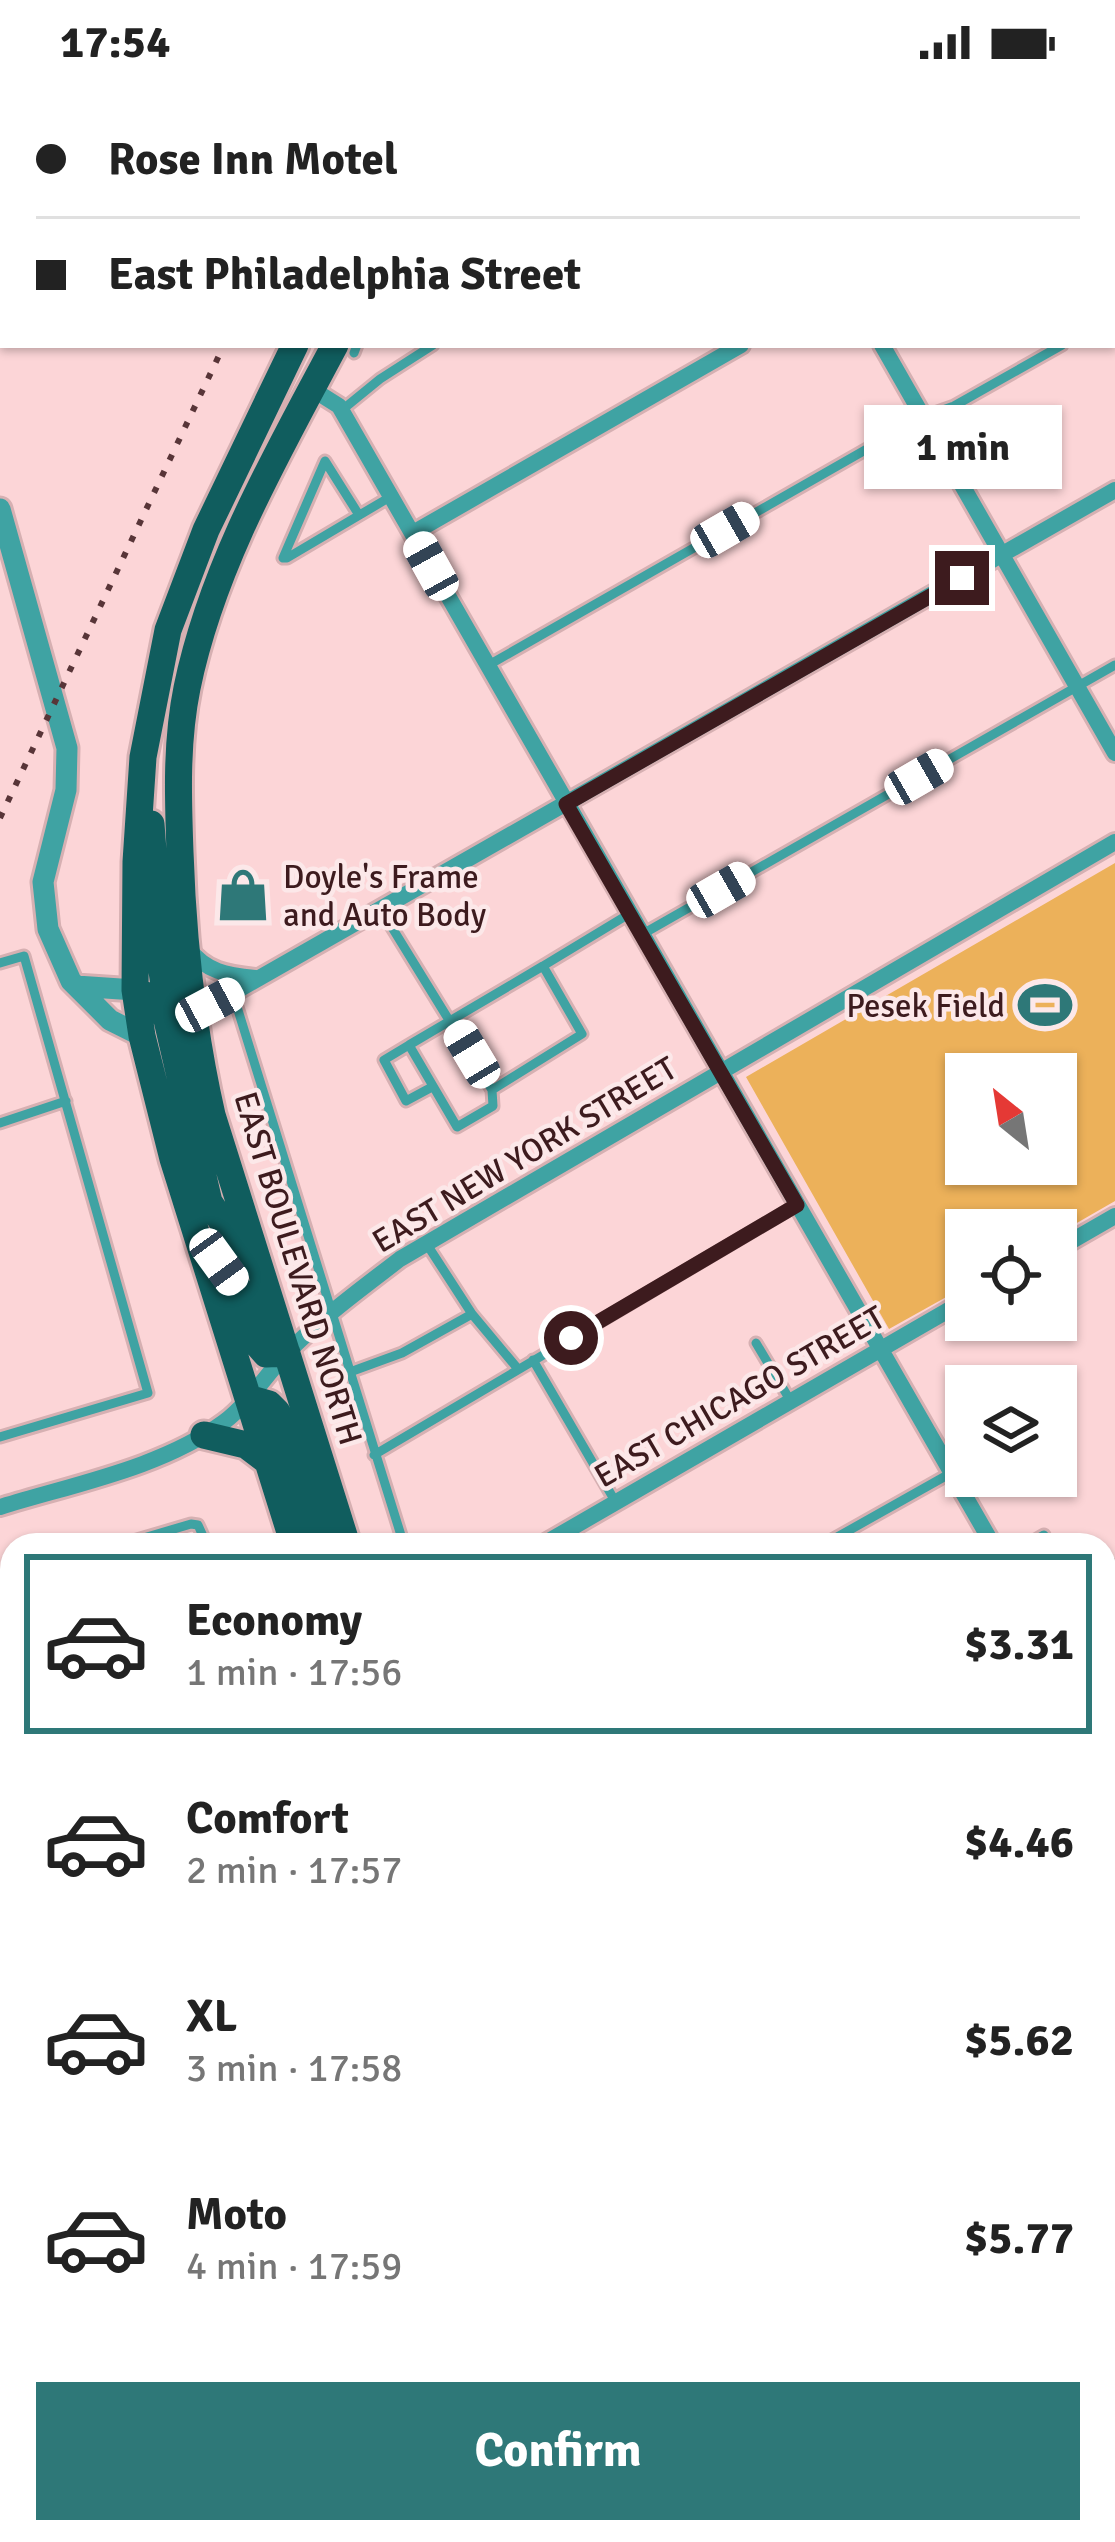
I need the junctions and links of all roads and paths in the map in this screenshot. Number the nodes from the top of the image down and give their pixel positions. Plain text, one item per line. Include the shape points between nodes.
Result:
1 (294, 348) edge
2 (307, 348) edge
3 (348, 348) edge
4 (736, 348) edge
5 (884, 348) edge
6 (1057, 348) edge
7 (418, 349) edge
8 (312, 389) junction
9 (342, 410) junction
10 (923, 417) junction
11 (1115, 490) edge
12 (391, 496) junction
13 (0, 508) edge
14 (358, 515) junction
15 (413, 533) junction
16 (1002, 555) junction
17 (1115, 665) edge
18 (487, 666) junction
19 (1077, 687) junction
20 (1115, 753) edge
21 (143, 758) junction
22 (566, 804) junction
23 (1115, 842) edge
24 (380, 908) junction
25 (629, 914) junction
26 (641, 935) junction
27 (183, 941) junction
28 (0, 963) edge
29 (543, 966) junction
30 (256, 978) junction
31 (76, 986) junction
32 (135, 990) junction
33 (233, 993) junction
34 (191, 1011) junction
35 (451, 1019) junction
36 (142, 1036) junction
37 (409, 1045) junction
38 (720, 1071) junction
39 (432, 1087) junction
40 (492, 1090) junction
41 (66, 1101) junction
42 (0, 1124) edge
43 (797, 1205) junction
44 (1115, 1216) edge
45 (194, 1226) junction
46 (1077, 1238) edge
47 (426, 1243) junction
48 (266, 1288) junction
49 (332, 1311) junction
50 (945, 1312) edge
51 (472, 1314) junction
52 (755, 1343) dead end
53 (880, 1349) junction
54 (286, 1353) junction
55 (533, 1360) junction
56 (518, 1369) junction
57 (350, 1372) junction
58 (248, 1398) junction
59 (790, 1401) junction
60 (204, 1435) junction
61 (0, 1437) edge
62 (374, 1455) junction
63 (267, 1461) junction
64 (945, 1461) edge
65 (945, 1477) edge
66 (966, 1497) edge
67 (616, 1502) junction
68 (0, 1507) edge
69 (161, 1533) edge
70 (202, 1533) edge
71 (290, 1533) edge
72 (315, 1533) edge
73 (343, 1533) edge
74 (400, 1533) edge
75 (563, 1533) edge
76 (844, 1533) edge
77 (986, 1533) edge

1 - 21 main road via 193,563 169,630
2 - 8 main road via 299,379
3 - 8 main road, EAST BOULEVARD NORTH
4 - 15 street
5 - 10 street
6 - 10 lane
7 - 9 lane
8 - 9 street
8 - 27 main road, EAST BOULEVARD NORTH via 220,578 187,688 178,773
9 - 12 street
10 - 16 street
10 - 18 lane
11 - 16 street
12 - 14 lane
12 - 15 street
13 - 31 street via 64,725 66,790 44,904 53,947
14 - 14 lane via 287,558 283,558 326,461
15 - 18 street
16 - 19 street
16 - 22 street
17 - 19 lane
18 - 22 street
19 - 20 street
19 - 26 lane
21 - 32 main road
21 - 34 main road via 161,971 174,999
22 - 24 street
22 - 25 street
23 - 38 street, EAST NEW YORK STREET
24 - 30 street
24 - 35 lane
25 - 26 street
25 - 29 lane
26 - 38 street
27 - 30 street via 210,968
27 - 34 main road, EAST BOULEVARD NORTH
28 - 41 lane via 25,956
29 - 35 lane
29 - 40 lane via 582,1034
30 - 33 street
31 - 32 street
31 - 36 street via 110,1020
32 - 36 main road
32 - 48 main road via 159,1002 167,1020 209,1202
33 - 34 street
33 - 49 lane
34 - 48 main road, EAST BOULEVARD NORTH via 212,1115
35 - 37 lane
35 - 40 lane
36 - 45 main road
37 - 39 lane
37 - 39 lane via 384,1060 406,1101
38 - 43 street
38 - 47 street, EAST NEW YORK STREET
39 - 40 lane via 457,1127 493,1106
41 - 42 lane
41 - 61 lane via 148,1393
43 - 53 street
43 - 55 lane
44 - 46 street
45 - 54 main road via 244,1296 259,1346
45 - 58 main road
47 - 49 street, EAST NEW YORK STREET
47 - 51 lane
48 - 54 main road, EAST BOULEVARD NORTH
49 - 54 street, EAST NEW YORK STREET
49 - 57 lane
50 - 53 street, EAST CHICAGO STREET
51 - 56 lane
51 - 57 lane
52 - 59 lane
53 - 59 street, EAST CHICAGO STREET
53 - 64 street
54 - 58 street, EAST NEW YORK STREET
54 - 73 main road, EAST BOULEVARD NORTH
55 - 56 lane
55 - 67 lane
56 - 62 lane
57 - 62 lane
58 - 60 street, EAST NEW YORK STREET
58 - 63 main road
58 - 72 main road via 277,1412
59 - 67 street, EAST CHICAGO STREET
60 - 63 main road via 246,1445
60 - 68 street, EAST NEW YORK STREET
62 - 74 lane
63 - 71 main road
65 - 76 lane
66 - 77 street
67 - 75 street, EAST CHICAGO STREET
69 - 70 lane via 191,1524

